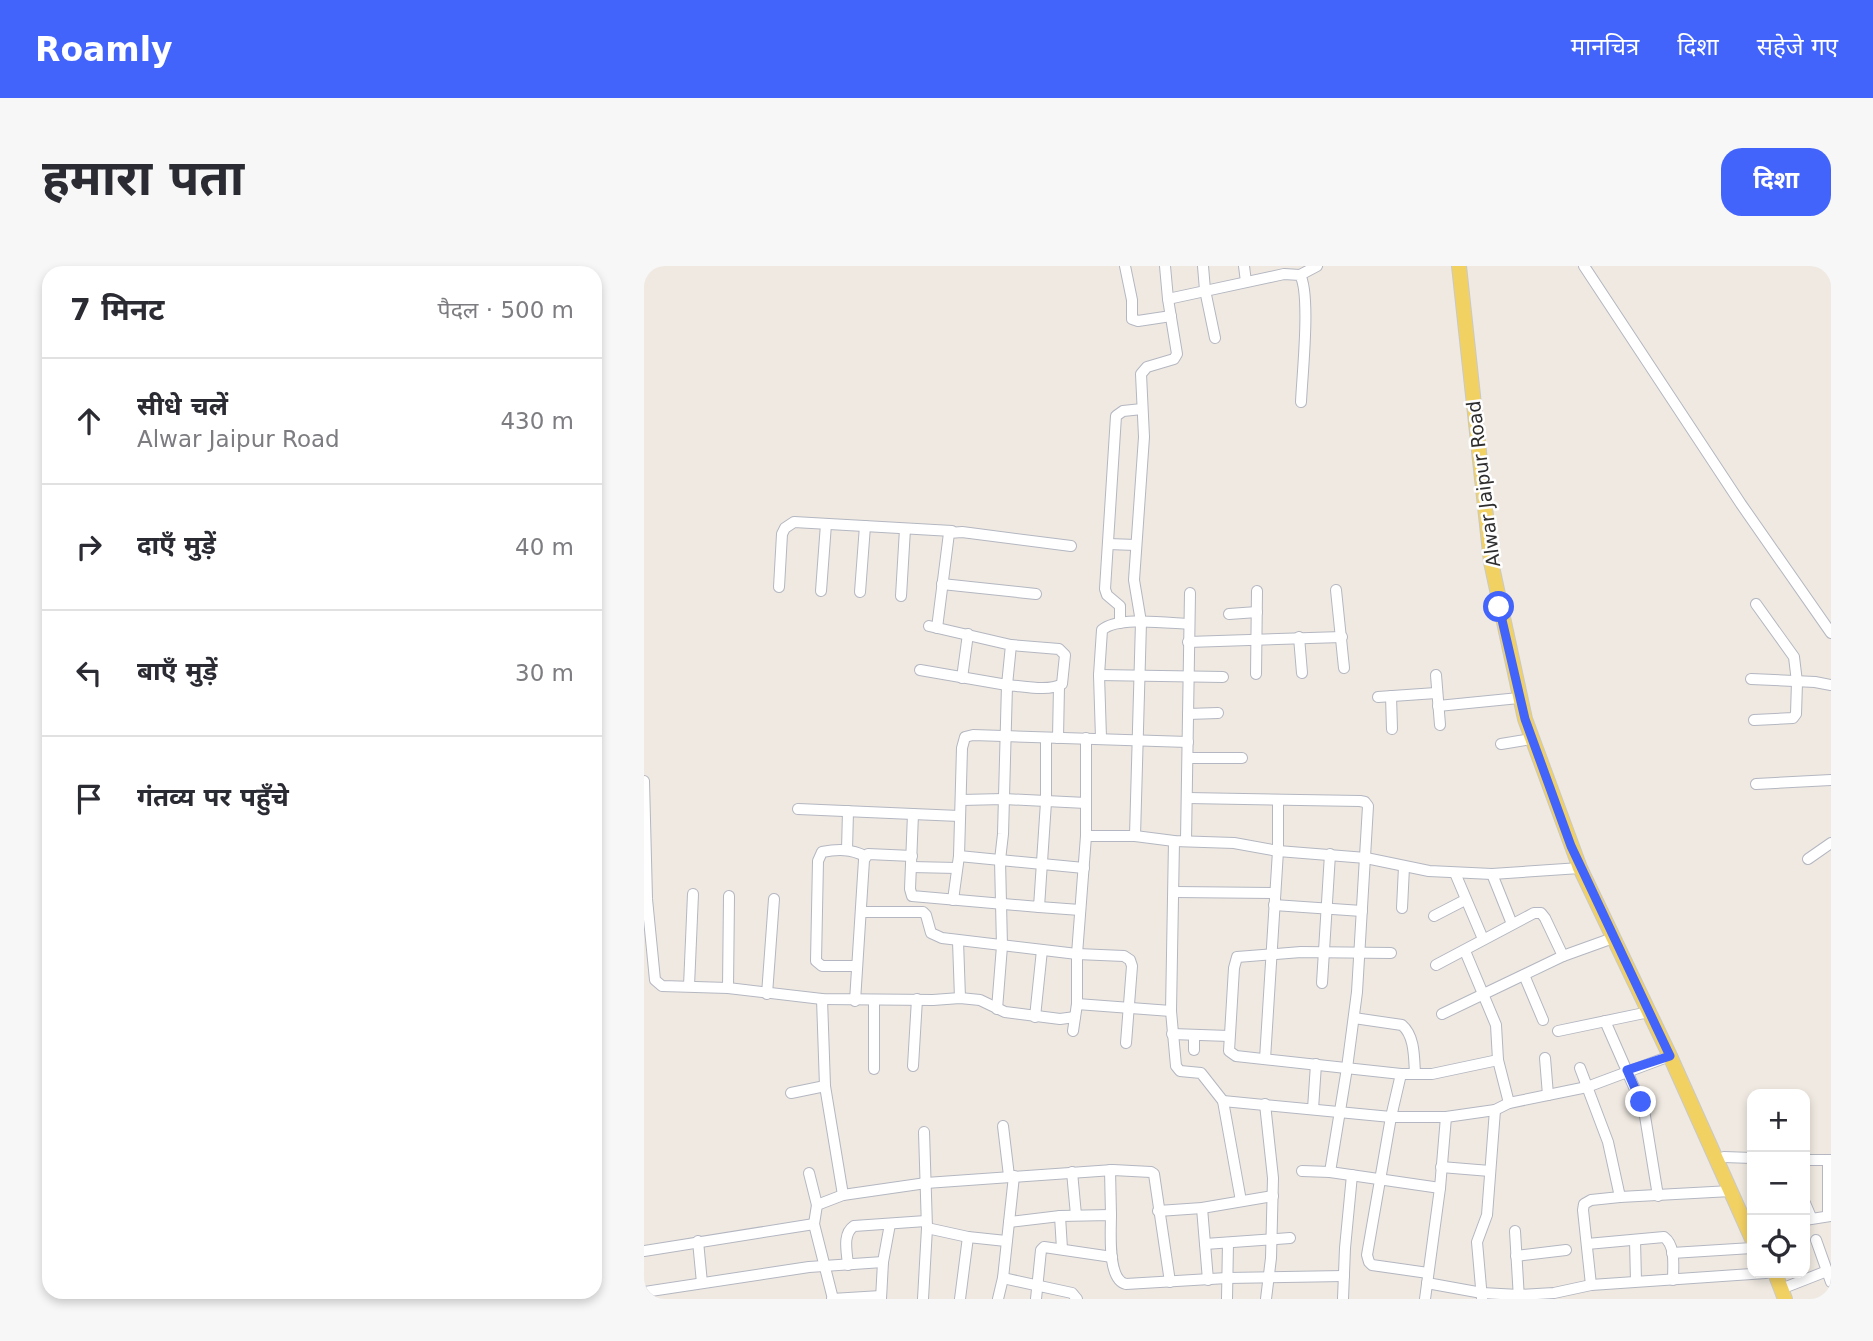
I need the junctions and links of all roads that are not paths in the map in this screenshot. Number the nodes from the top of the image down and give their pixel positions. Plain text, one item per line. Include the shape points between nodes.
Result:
1 (1125, 266) edge
2 (1165, 266) edge
3 (1203, 266) edge
4 (1244, 266) edge
5 (1317, 266) edge
6 (1459, 266) edge
7 (1467, 266) edge
8 (1584, 266) edge
9 (1283, 270) edge
10 (1300, 275) junction
11 (1246, 282) junction
12 (1205, 290) junction
13 (1167, 299) junction
14 (1171, 316) junction
15 (1215, 338) dead end
16 (1301, 402) dead end
17 (1142, 409) junction
18 (826, 524) junction
19 (865, 526) junction
20 (905, 528) junction
21 (952, 531) junction
22 (1108, 544) junction
23 (1136, 545) junction
24 (1071, 546) dead end
25 (942, 584) junction
26 (779, 587) dead end
27 (821, 590) dead end
28 (1336, 590) dead end
29 (860, 592) dead end
30 (1256, 592) dead end
31 (1190, 593) dead end
32 (1036, 594) dead end
33 (901, 596) dead end
34 (1756, 604) dead end
35 (1256, 612) junction
36 (1229, 614) dead end
37 (1141, 622) junction
38 (1120, 623) junction
39 (1189, 624) junction
40 (1831, 633) edge
41 (968, 634) junction
42 (1342, 636) junction
43 (1299, 637) junction
44 (1257, 639) junction
45 (1188, 642) junction
46 (1011, 645) junction
47 (1344, 668) dead end
48 (920, 670) dead end
49 (1302, 673) dead end
50 (1256, 674) dead end
51 (1099, 675) junction
52 (1138, 675) junction
53 (1436, 675) dead end
54 (1187, 676) junction
55 (1223, 677) dead end
56 (962, 678) junction
57 (1751, 679) dead end
58 (1797, 682) junction
59 (1007, 685) junction
60 (1831, 685) edge
61 (1059, 686) junction
62 (1436, 694) junction
63 (1391, 696) junction
64 (1378, 697) dead end
65 (1519, 698) junction
66 (1438, 706) junction
67 (1218, 713) dead end
68 (1188, 714) junction
69 (1754, 720) dead end
70 (1440, 726) dead end
71 (1392, 729) dead end
72 (1006, 736) junction
73 (1052, 738) junction
74 (1086, 738) junction
75 (1101, 738) junction
76 (1531, 739) junction
77 (1138, 740) junction
78 (1188, 742) junction
79 (1501, 744) dead end
80 (1188, 758) junction
81 (1242, 758) dead end
82 (1831, 780) edge
83 (644, 781) edge
84 (1756, 784) dead end
85 (1187, 798) junction
86 (1004, 799) junction
87 (961, 800) junction
88 (1278, 800) junction
89 (1046, 802) junction
90 (1086, 803) junction
91 (798, 809) dead end
92 (848, 811) junction
93 (913, 814) junction
94 (959, 816) junction
95 (1086, 836) junction
96 (1135, 836) junction
97 (1186, 840) junction
98 (1174, 841) junction
99 (1831, 842) edge
100 (847, 850) junction
101 (1278, 851) junction
102 (1331, 854) junction
103 (865, 856) junction
104 (1366, 858) junction
105 (1808, 859) dead end
106 (1000, 860) junction
107 (911, 861) junction
108 (958, 862) junction
109 (1041, 864) junction
110 (1404, 867) junction
111 (1084, 868) junction
112 (1580, 868) junction
113 (1455, 873) junction
114 (1492, 874) junction
115 (1175, 892) junction
116 (693, 894) dead end
117 (729, 896) dead end
118 (774, 899) dead end
119 (1274, 899) junction
120 (953, 900) junction
121 (1465, 900) junction
122 (1001, 905) junction
123 (1040, 907) junction
124 (1402, 908) dead end
125 (1080, 910) junction
126 (1327, 910) junction
127 (1362, 911) junction
128 (860, 912) junction
129 (1434, 916) dead end
130 (1512, 924) junction
131 (1613, 938) junction
132 (1483, 939) junction
133 (958, 941) junction
134 (1002, 946) junction
135 (1042, 950) junction
136 (1324, 951) junction
137 (1465, 951) junction
138 (1359, 953) junction
139 (1391, 953) dead end
140 (1077, 954) junction
141 (1272, 954) junction
142 (1563, 956) junction
143 (1436, 965) dead end
144 (858, 966) junction
145 (1524, 975) junction
146 (1322, 983) dead end
147 (689, 986) junction
148 (728, 988) junction
149 (767, 994) junction
150 (1483, 995) junction
151 (960, 998) junction
152 (822, 999) junction
153 (917, 999) junction
154 (856, 1000) junction
155 (874, 1001) junction
156 (1077, 1004) junction
157 (1129, 1008) junction
158 (997, 1009) junction
159 (1171, 1011) junction
160 (1648, 1012) junction
161 (1443, 1014) dead end
162 (1035, 1017) junction
163 (1075, 1017) junction
164 (1354, 1018) junction
165 (1543, 1020) dead end
166 (1605, 1021) junction
167 (1073, 1031) dead end
168 (1558, 1031) dead end
169 (1172, 1034) junction
170 (1194, 1035) junction
171 (1229, 1036) junction
172 (1126, 1043) dead end
173 (1194, 1050) dead end
174 (1670, 1056) junction
175 (1545, 1058) dead end
176 (1265, 1059) junction
177 (1498, 1060) junction
178 (1316, 1065) junction
179 (913, 1066) dead end
180 (1348, 1068) junction
181 (1580, 1068) dead end
182 (874, 1069) dead end
183 (1627, 1070) junction
184 (1401, 1074) junction
185 (1415, 1074) junction
186 (825, 1086) junction
187 (1587, 1087) junction
188 (791, 1093) dead end
189 (1548, 1095) junction
190 (1223, 1101) junction
191 (1509, 1103) junction
192 (1265, 1104) junction
193 (1313, 1109) junction
194 (1495, 1110) junction
195 (1340, 1112) junction
196 (1391, 1116) junction
197 (1446, 1117) junction
198 (1003, 1126) dead end
199 (924, 1132) dead end
200 (1724, 1157) junction
201 (1747, 1158) edge
202 (1810, 1160) edge
203 (1829, 1160) edge
204 (1441, 1167) junction
205 (1110, 1170) junction
206 (1302, 1171) dead end
207 (1490, 1171) junction
208 (809, 1172) dead end
209 (1072, 1172) junction
210 (1330, 1172) junction
211 (1352, 1175) junction
212 (1012, 1176) junction
213 (1380, 1180) junction
214 (1830, 1182) edge
215 (926, 1183) junction
216 (1440, 1188) junction
217 (1731, 1191) junction
218 (843, 1195) junction
219 (1273, 1195) junction
220 (1658, 1196) junction
221 (1620, 1197) junction
222 (1241, 1201) junction
223 (817, 1205) junction
224 (1202, 1208) junction
225 (1158, 1211) junction
226 (1076, 1215) junction
227 (1111, 1215) junction
228 (1750, 1215) edge
229 (1060, 1216) junction
230 (1829, 1216) edge
231 (1810, 1218) edge
232 (1009, 1222) junction
233 (814, 1224) junction
234 (890, 1224) junction
235 (927, 1224) junction
236 (1747, 1228) edge
237 (1515, 1231) dead end
238 (968, 1237) junction
239 (1290, 1238) dead end
240 (1634, 1240) junction
241 (1816, 1240) dead end
242 (698, 1241) junction
243 (1006, 1241) junction
244 (1271, 1241) junction
245 (1228, 1242) junction
246 (1205, 1244) junction
247 (1587, 1244) junction
248 (1747, 1248) edge
249 (1062, 1249) junction
250 (1566, 1250) dead end
251 (644, 1251) edge
252 (1672, 1253) junction
253 (1516, 1256) junction
254 (1112, 1257) junction
255 (883, 1262) junction
256 (848, 1265) junction
257 (826, 1266) junction
258 (1829, 1270) edge
259 (1747, 1274) edge
260 (1343, 1276) junction
261 (1268, 1277) junction
262 (1003, 1278) junction
263 (1227, 1278) junction
264 (1427, 1278) junction
265 (1769, 1278) edge
266 (1776, 1278) edge
267 (1208, 1280) junction
268 (1673, 1280) junction
269 (1170, 1282) junction
270 (1636, 1282) junction
271 (702, 1283) junction
272 (1037, 1286) junction
273 (1591, 1286) junction
274 (644, 1292) edge
275 (1482, 1296) edge
276 (1554, 1296) edge
277 (1781, 1296) edge
278 (881, 1297) edge
279 (1519, 1297) edge
280 (833, 1299) edge
281 (923, 1299) edge
282 (960, 1299) edge
283 (998, 1299) edge
284 (1036, 1299) edge
285 (1077, 1299) edge
286 (1227, 1299) edge
287 (1266, 1299) edge
288 (1343, 1299) edge
289 (1425, 1299) edge

1 - 14 street via 1132,319
2 - 13 street
3 - 12 street
4 - 11 street
5 - 10 street
6 - 65 main road, Alwar Jaipur Road via 1489,549
7 - 200 main road, Alwar Jaipur Road via 1498,551 1530,709 1589,868
8 - 40 street
9 - 10 street
9 - 11 street
10 - 16 street via 1304,285
11 - 12 street
12 - 13 street
12 - 15 street
13 - 14 street
14 - 17 street via 1177,354 1143,369
17 - 22 street via 1116,416
17 - 23 street
18 - 19 street
18 - 26 street via 794,522 785,527
18 - 27 street
19 - 20 street
19 - 29 street
20 - 21 street
20 - 33 street
21 - 24 street
21 - 25 street
22 - 23 street
22 - 38 street via 1105,589 1120,606
23 - 37 street via 1134,580
25 - 32 street
25 - 41 street via 933,627
28 - 42 street
30 - 35 street
31 - 39 street
34 - 58 street via 1794,657
35 - 36 street
35 - 44 street
37 - 38 street
37 - 39 street
37 - 52 street
38 - 51 street via 1102,630
39 - 45 street
41 - 46 street
41 - 56 street
42 - 43 street
42 - 47 street
43 - 44 street
43 - 49 street
44 - 45 street
44 - 50 street
45 - 54 street
46 - 59 street
46 - 61 street via 1063,651
48 - 56 street
51 - 52 street
51 - 75 street
52 - 54 street
52 - 77 street
53 - 62 street
54 - 55 street
54 - 68 street
56 - 59 street
57 - 58 street
58 - 60 street
58 - 69 street via 1793,718
59 - 61 street
59 - 72 street
61 - 73 street
62 - 63 street
62 - 66 street
63 - 64 street
63 - 71 street
65 - 66 street
65 - 76 main road, Alwar Jaipur Road
66 - 70 street
67 - 68 street
68 - 78 street
72 - 73 street
72 - 86 street
72 - 87 street via 965,737
73 - 74 street
73 - 89 street
74 - 75 street
74 - 90 street
75 - 77 street
76 - 79 street
76 - 112 main road, Alwar Jaipur Road
77 - 78 street
77 - 96 street
78 - 80 street
80 - 81 street
80 - 85 street
82 - 84 street
83 - 147 street via 654,980 662,986
85 - 88 street
85 - 97 street
86 - 87 street
86 - 89 street
86 - 106 street
87 - 94 street
88 - 101 street
88 - 104 street via 1365,802
89 - 90 street
89 - 109 street
90 - 95 street
91 - 92 street
92 - 93 street
92 - 100 street
93 - 94 street
93 - 107 street
94 - 108 street
95 - 96 street
95 - 111 street
96 - 98 street
97 - 98 street
97 - 101 street
98 - 115 street
99 - 105 street
100 - 103 street
100 - 144 street via 819,855 816,961 822,966
101 - 102 street
101 - 119 street
102 - 104 street
102 - 126 street
103 - 107 street
103 - 128 street
104 - 110 street
104 - 127 street
106 - 108 street
106 - 109 street
106 - 122 street
107 - 108 street
107 - 120 street via 912,896
108 - 120 street
109 - 111 street
109 - 123 street
110 - 113 street
110 - 124 street
111 - 125 street
112 - 114 street
112 - 131 main road, Alwar Jaipur Road
113 - 114 street
113 - 121 street
114 - 130 street
115 - 119 street
115 - 159 street
116 - 147 street
117 - 148 street
118 - 149 street
119 - 126 street
119 - 141 street
120 - 122 street
121 - 129 street
121 - 132 street
122 - 123 street
122 - 134 street
123 - 125 street
125 - 140 street
126 - 127 street
126 - 136 street
127 - 138 street
128 - 133 street via 923,912 934,936
128 - 144 street
130 - 132 street
130 - 142 street via 1541,913
131 - 142 street
131 - 160 main road, Alwar Jaipur Road
132 - 137 street
133 - 134 street
133 - 151 street
134 - 135 street
134 - 158 street
135 - 140 street
135 - 162 street
136 - 138 street
136 - 141 street
136 - 146 street
137 - 143 street
137 - 150 street
138 - 139 street
138 - 164 street
140 - 156 street
140 - 157 street via 1130,960
141 - 171 street via 1237,957
141 - 176 street
142 - 145 street
144 - 154 street
145 - 150 street
145 - 165 street
147 - 148 street
148 - 149 street
149 - 152 street
150 - 161 street
150 - 177 street via 1496,1025
151 - 153 street
151 - 158 street via 981,1000
152 - 154 street
152 - 186 street
153 - 155 street
153 - 179 street
154 - 155 street
155 - 182 street
156 - 157 street
156 - 163 street
157 - 159 street
157 - 172 street
158 - 162 street
159 - 169 street
160 - 166 street
160 - 174 main road, Alwar Jaipur Road
162 - 163 street
163 - 167 street
164 - 180 street
164 - 185 street via 1406,1027
166 - 168 street
166 - 183 street
169 - 170 street
169 - 190 street via 1178,1069 1201,1073
170 - 171 street
170 - 173 street
171 - 176 street via 1232,1055
174 - 183 street
174 - 217 main road, Alwar Jaipur Road
175 - 189 street
176 - 178 street
177 - 185 street
177 - 191 street
178 - 180 street
178 - 193 street
180 - 184 street
180 - 195 street
181 - 187 street
183 - 187 street
183 - 220 street via 1646,1116
184 - 185 street
184 - 196 street
186 - 188 street
186 - 218 street
187 - 189 street
187 - 221 street via 1608,1142
189 - 191 street
190 - 192 street
190 - 222 street
191 - 194 street
192 - 193 street
192 - 219 street
193 - 195 street
194 - 197 street
194 - 207 street
195 - 196 street
195 - 210 street
196 - 197 street
196 - 213 street
197 - 204 street
198 - 212 street
199 - 215 street
200 - 201 street
200 - 228 main road, Alwar Jaipur Road
202 - 203 street
203 - 214 street
204 - 207 street
204 - 216 street
205 - 209 street
205 - 225 street via 1151,1172
205 - 227 street
206 - 210 street
207 - 275 street via 1486,1222 1477,1241
208 - 223 street
209 - 212 street
209 - 226 street
210 - 211 street
211 - 213 street
211 - 260 street
212 - 215 street
212 - 232 street
213 - 216 street
213 - 264 street via 1369,1262
214 - 230 street
215 - 218 street
215 - 235 street
216 - 264 street
217 - 220 street
217 - 236 main road, Alwar Jaipur Road
218 - 223 street
219 - 222 street
219 - 244 street
220 - 221 street
221 - 247 street via 1584,1204
222 - 224 street
223 - 233 street
224 - 225 street
224 - 246 street
225 - 269 street
226 - 227 street
226 - 229 street
227 - 254 street
229 - 232 street
229 - 249 street
230 - 231 street
232 - 243 street
233 - 242 street
233 - 257 street
234 - 235 street
234 - 255 street
234 - 256 street via 849,1229
235 - 238 street
235 - 281 street
237 - 253 street
238 - 243 street
238 - 282 street
239 - 244 street
240 - 247 street
240 - 252 street via 1664,1237
240 - 270 street
241 - 258 street
242 - 251 street
242 - 271 street
243 - 262 street
244 - 245 street
244 - 261 street
245 - 246 street
245 - 263 street
246 - 267 street
247 - 273 street
248 - 252 street
249 - 254 street
249 - 272 street via 1049,1246 1041,1250
250 - 253 street
252 - 268 street
253 - 279 street
254 - 269 street via 1120,1283
255 - 256 street
255 - 278 street
256 - 257 street
257 - 271 street
257 - 280 street
258 - 277 street
259 - 268 street
260 - 261 street
260 - 288 street
261 - 263 street
261 - 287 street
262 - 272 street
262 - 283 street
263 - 267 street
263 - 286 street
264 - 275 street
264 - 289 street
265 - 277 main road
266 - 277 main road
267 - 269 street
268 - 270 street
270 - 273 street
271 - 274 street
272 - 284 street
272 - 285 street via 1072,1293
273 - 276 street
275 - 279 street
276 - 279 street
278 - 280 street

